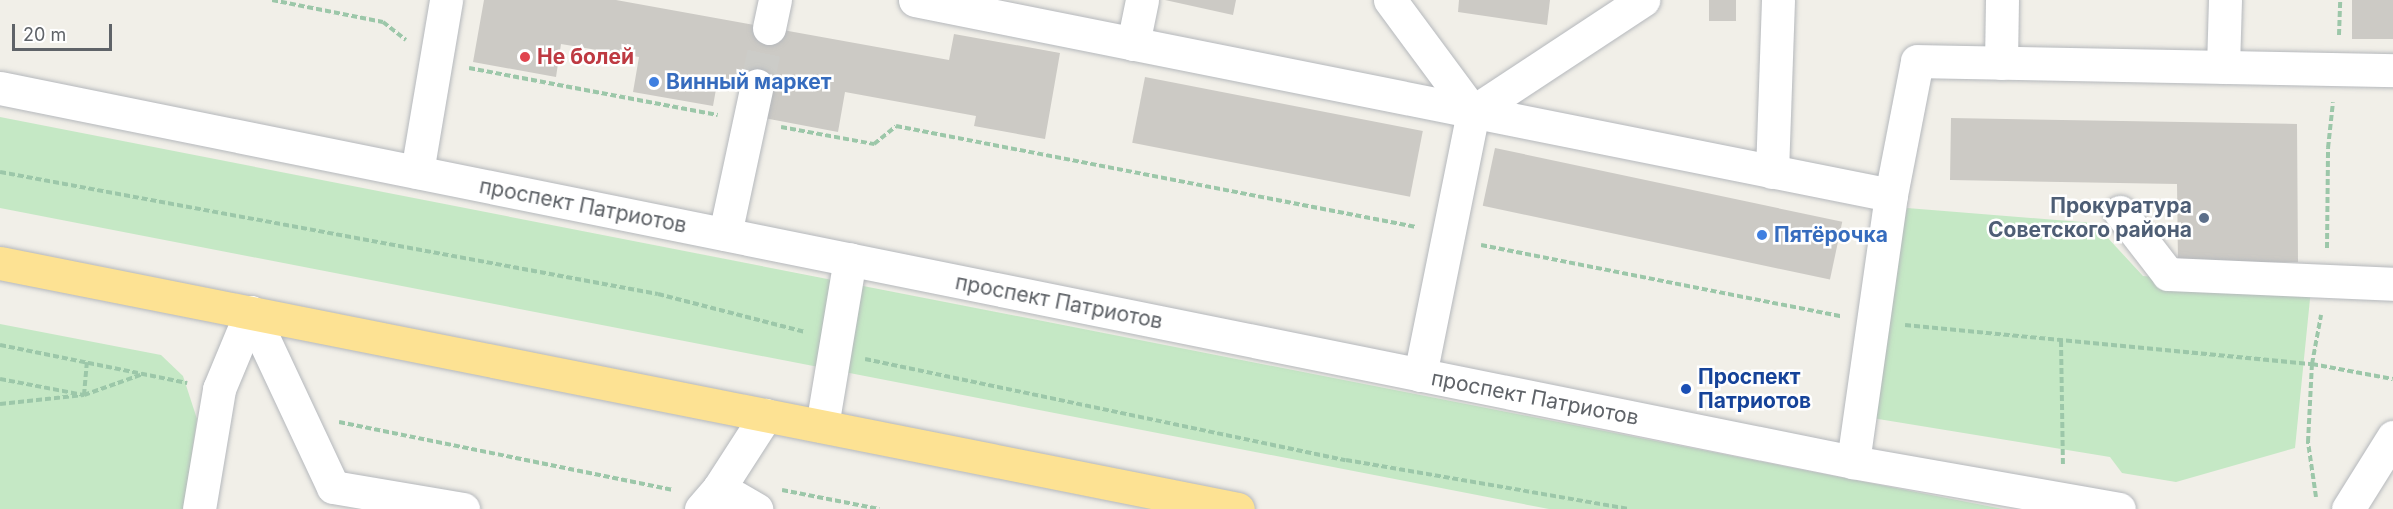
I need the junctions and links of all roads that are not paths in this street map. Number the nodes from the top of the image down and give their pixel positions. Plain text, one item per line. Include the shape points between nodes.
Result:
1 (446, 0) edge
2 (1142, 0) edge
3 (1390, 0) edge
4 (1643, 0) edge
5 (1778, 0) edge
6 (2002, 0) edge
7 (2225, 0) edge
8 (923, 1) edge
9 (1134, 44) junction
10 (2001, 63) junction
11 (2223, 67) junction
12 (2393, 70) edge
13 (757, 85) tunnel mouth
14 (0, 88) edge
15 (1473, 112) junction
16 (417, 172) junction
17 (1772, 172) junction
18 (1891, 195) junction
19 (2120, 212) dead end
20 (725, 234) junction
21 (850, 259) junction
22 (0, 263) edge
23 (2393, 284) edge
24 (251, 312) junction
25 (1420, 375) junction
26 (766, 415) junction
27 (822, 426) junction
28 (2393, 437) edge
29 (1853, 462) junction
30 (344, 498) edge
31 (710, 499) edge
32 (764, 500) edge
33 (200, 509) edge
34 (463, 509) edge
35 (1238, 509) edge
36 (2119, 509) edge
37 (2348, 509) edge

1 - 16 street
2 - 9 street
3 - 15 street
4 - 15 street
5 - 17 street
6 - 10 street
7 - 11 street
8 - 9 street
9 - 15 street
10 - 11 street
10 - 18 street via 1917,61
11 - 12 street
13 - 20 street
14 - 16 street, проспект Патриотов
15 - 17 street
15 - 25 street
16 - 20 street, проспект Патриотов
17 - 18 street
18 - 29 street
19 - 23 street via 2168,274
20 - 21 street, проспект Патриотов
21 - 25 street, проспект Патриотов
21 - 27 street
22 - 24 highway
24 - 26 highway
24 - 30 street via 296,414
24 - 33 street via 219,389
25 - 29 street, проспект Патриотов
26 - 27 highway
26 - 31 street
27 - 35 highway
28 - 37 street
29 - 36 street, проспект Патриотов
30 - 34 street
31 - 32 street

